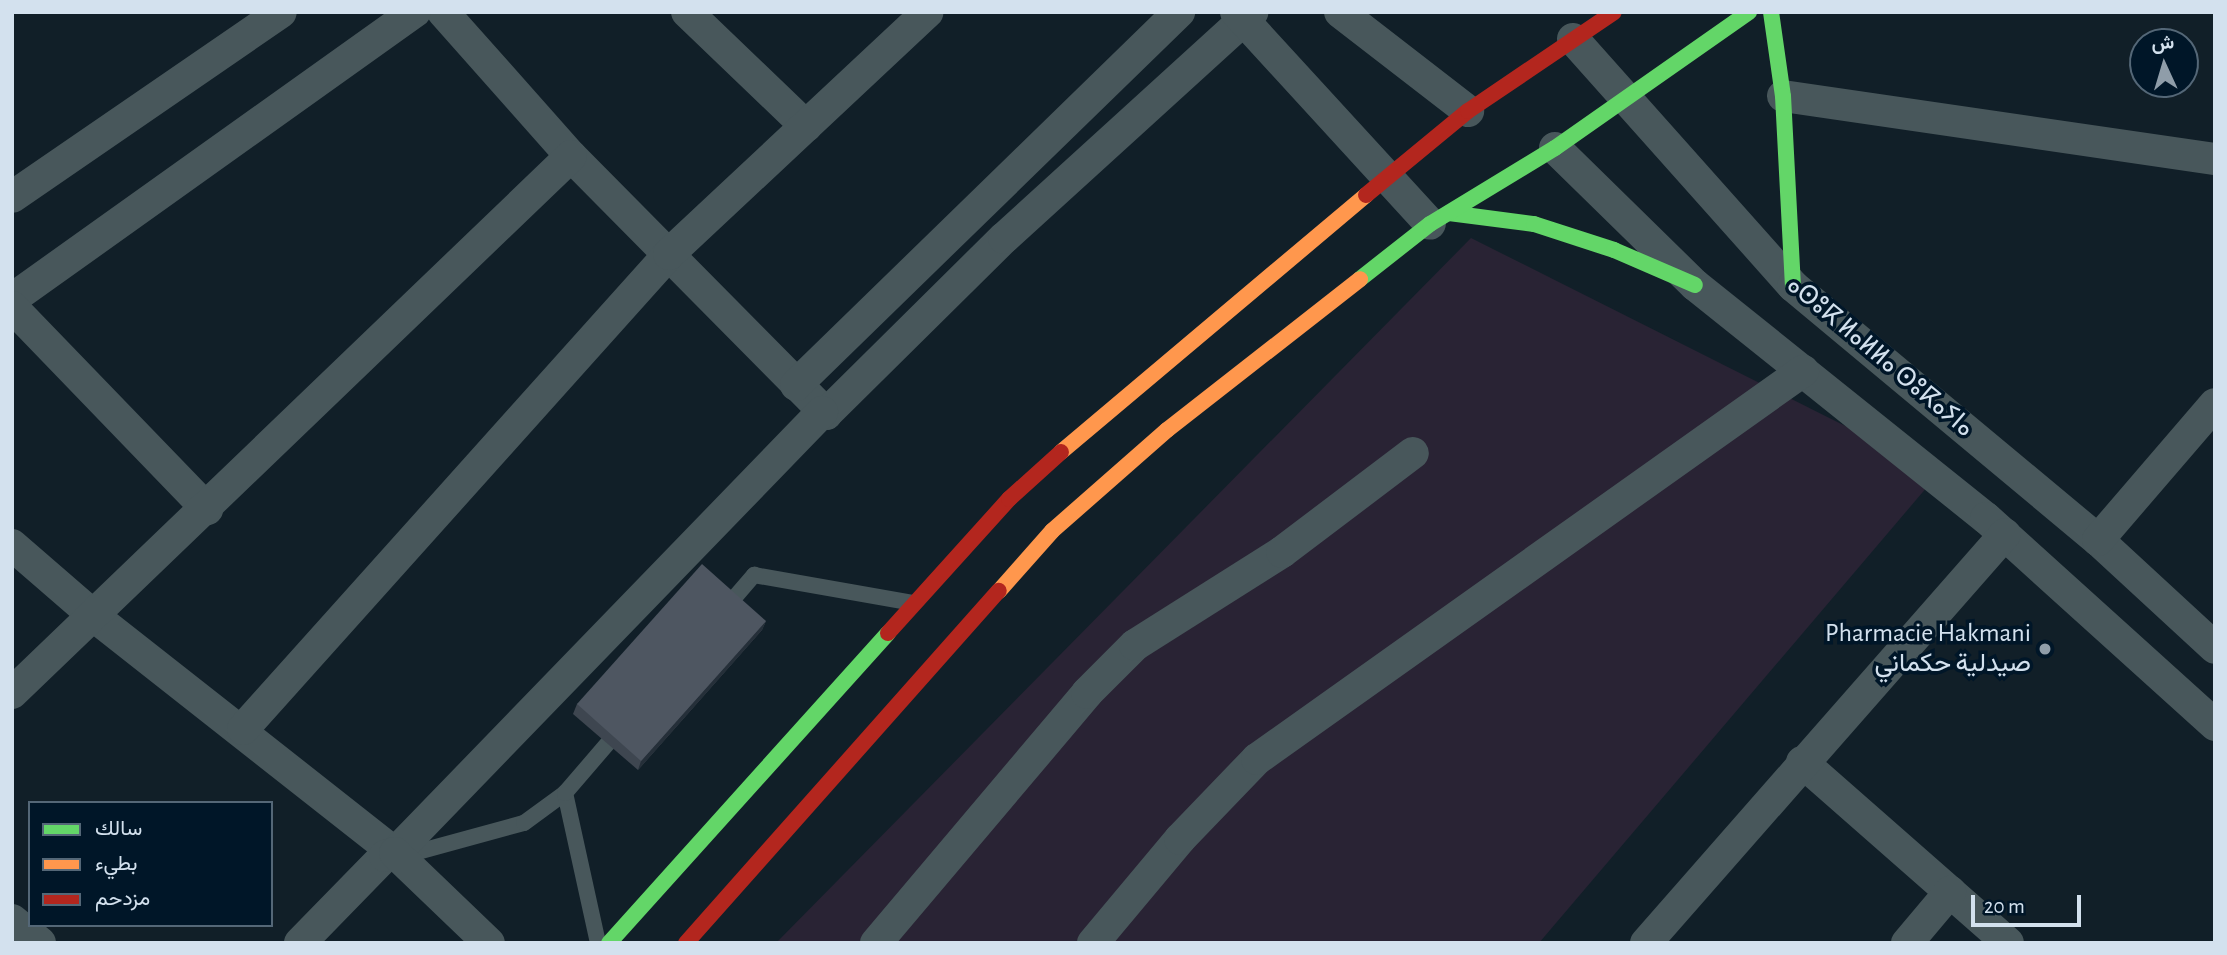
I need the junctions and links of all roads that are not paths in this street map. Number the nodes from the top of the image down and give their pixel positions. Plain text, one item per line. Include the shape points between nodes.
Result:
1 (241, 12) edge
2 (415, 12) edge
3 (443, 12) edge
4 (687, 12) edge
5 (928, 12) edge
6 (1178, 12) edge
7 (1614, 12) edge
8 (1749, 12) edge
9 (1771, 12) edge
10 (1346, 14) edge
11 (1244, 15) edge
12 (276, 16) edge
13 (1573, 39) junction
14 (1783, 96) junction
15 (1626, 98) junction
16 (1468, 111) junction
17 (806, 126) junction
18 (1555, 148) junction
19 (571, 156) junction
20 (2215, 159) edge
21 (1389, 176) junction
22 (12, 197) edge
23 (973, 212) junction
24 (1439, 218) junction
25 (1004, 239) junction
26 (669, 254) junction
27 (1695, 285) junction
28 (1793, 286) junction
29 (12, 299) edge
30 (12, 307) edge
31 (1804, 371) junction
32 (796, 384) junction
33 (2215, 404) edge
34 (824, 413) junction
35 (1413, 453) dead end
36 (207, 509) junction
37 (2004, 534) junction
38 (2098, 540) junction
39 (12, 545) edge
40 (915, 603) junction
41 (95, 617) junction
42 (709, 627) edge
43 (2215, 648) edge
44 (12, 693) edge
45 (637, 710) edge
46 (2215, 725) edge
47 (243, 729) junction
48 (1802, 762) junction
49 (565, 793) junction
50 (399, 854) junction
51 (1950, 892) junction
52 (12, 920) edge
53 (40, 943) edge
54 (300, 943) edge
55 (489, 943) edge
56 (598, 943) edge
57 (610, 943) edge
58 (686, 943) edge
59 (876, 943) edge
60 (1093, 943) edge
61 (1646, 943) edge
62 (1907, 943) edge
63 (2008, 943) edge

1 - 12 street
2 - 29 street
3 - 19 street
4 - 17 street
5 - 17 street
6 - 23 street
7 - 13 main road
8 - 15 main road
9 - 14 main road
10 - 16 street
11 - 21 street
11 - 25 street
12 - 22 street
13 - 15 street, ⴰⵙⵓⴽ ⵍⴰⵍⵍⴰ ⵙⵓⴽⴰⵢⵏⴰ
13 - 16 main road
14 - 20 street
14 - 28 main road
15 - 18 main road
15 - 28 street, ⴰⵙⵓⴽ ⵍⴰⵍⵍⴰ ⵙⵓⴽⴰⵢⵏⴰ
16 - 21 main road
17 - 26 street
18 - 24 main road
18 - 27 street
19 - 26 street
19 - 36 street
21 - 24 street
21 - 40 main road via 1119,400 1009,499
23 - 25 street
23 - 32 street
24 - 27 main road via 1534,224 1614,250
24 - 58 main road via 1167,430 1052,531
25 - 34 street
26 - 32 street
26 - 47 street
27 - 31 street
28 - 38 street, ⴰⵙⵓⴽ ⵍⴰⵍⵍⴰ ⵙⵓⴽⴰⵢⵏⴰ
30 - 36 street
31 - 37 street
31 - 60 street via 1257,758 1180,839
32 - 34 street
33 - 38 street
34 - 50 street
35 - 59 street via 1282,552 1135,645 1087,693
36 - 41 street
37 - 46 street
37 - 48 street
38 - 43 street, ⴰⵙⵓⴽ ⵍⴰⵍⵍⴰ ⵙⵓⴽⴰⵢⵏⴰ
39 - 41 street
40 - 42 lane via 754,575
40 - 57 main road
41 - 44 street
41 - 47 street
45 - 49 lane
47 - 50 street
48 - 51 street
48 - 61 street
49 - 50 lane via 524,823
49 - 56 lane
50 - 54 street via 384,856
50 - 55 street
51 - 62 street
51 - 63 street
52 - 53 street

